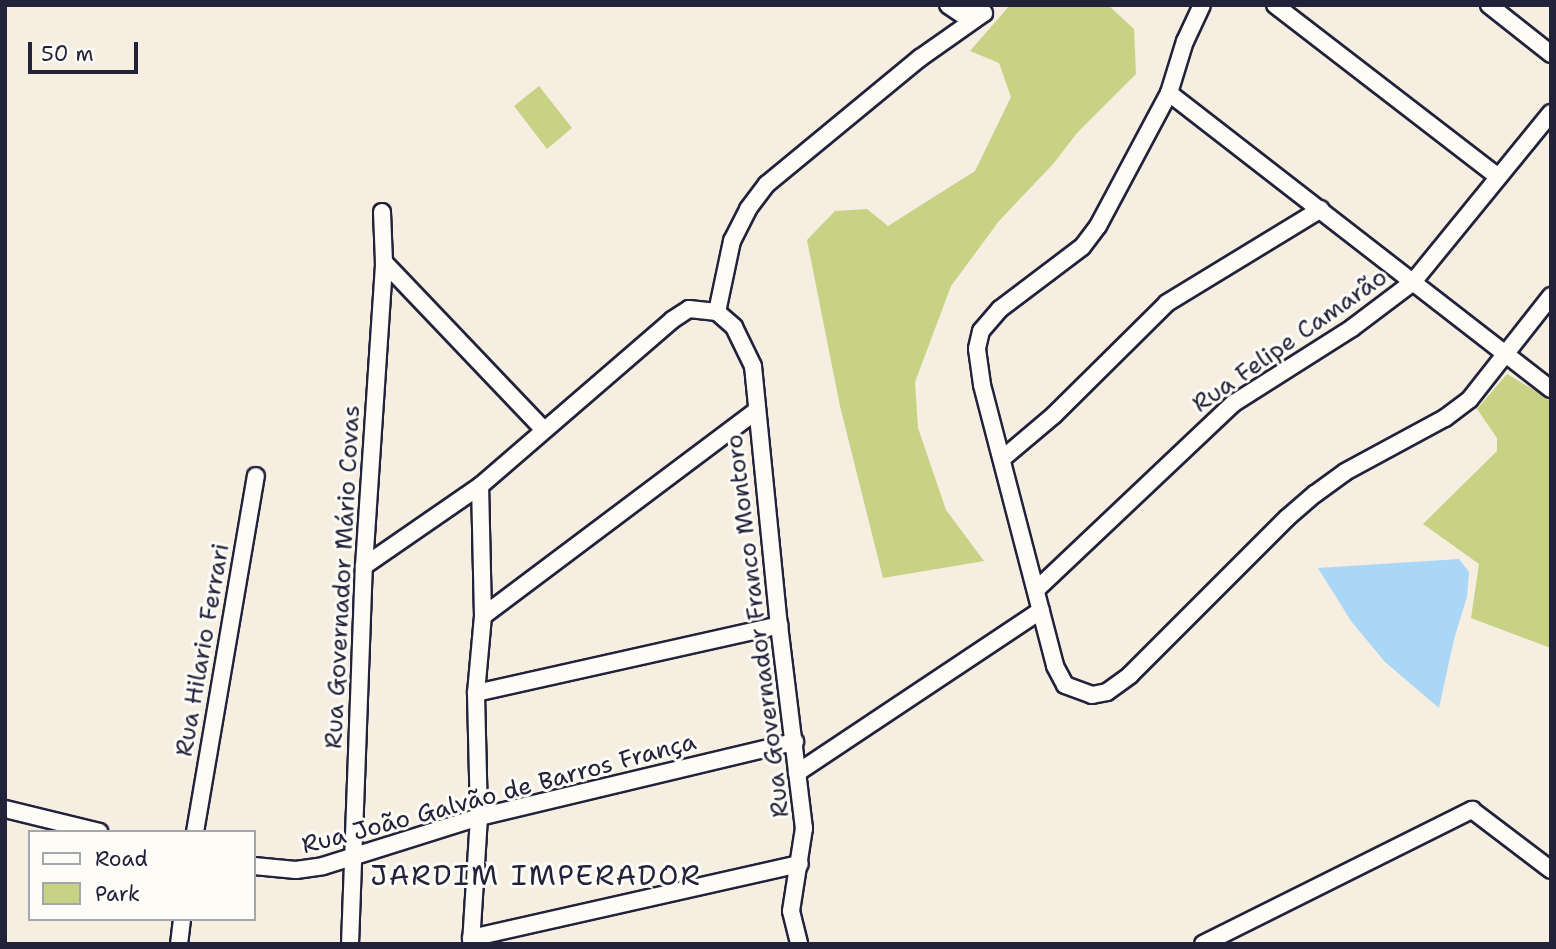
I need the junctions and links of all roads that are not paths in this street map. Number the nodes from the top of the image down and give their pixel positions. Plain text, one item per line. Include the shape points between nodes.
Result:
1 (948, 5) edge
2 (1201, 5) edge
3 (1275, 5) edge
4 (1489, 5) edge
5 (984, 9) edge
6 (1551, 54) edge
7 (1169, 93) junction
8 (1551, 113) edge
9 (1497, 176) junction
10 (1321, 209) junction
11 (382, 212) dead end
12 (384, 262) junction
13 (1413, 282) junction
14 (1551, 296) edge
15 (718, 312) junction
16 (1505, 352) junction
17 (1551, 389) edge
18 (756, 411) junction
19 (543, 429) junction
20 (1002, 459) junction
21 (256, 476) dead end
22 (480, 486) junction
23 (364, 566) junction
24 (1037, 590) junction
25 (1041, 610) junction
26 (483, 616) junction
27 (779, 625) junction
28 (476, 693) junction
29 (795, 742) junction
30 (797, 774) junction
31 (5, 809) edge
32 (479, 817) junction
33 (91, 830) edge
34 (195, 830) edge
35 (354, 857) junction
36 (800, 864) junction
37 (256, 866) edge
38 (1551, 870) edge
39 (182, 921) edge
40 (471, 941) edge
41 (179, 944) edge
42 (350, 944) edge
43 (799, 944) edge
44 (1203, 944) edge

1 - 5 street via 963,15
2 - 7 street
3 - 9 street
4 - 6 street
5 - 15 street via 979,20 920,58 767,184 732,241
7 - 10 street
7 - 20 street via 1098,226 1082,247 1000,309 981,331 979,368
8 - 9 street, Rua Felipe Camarão
9 - 13 street, Rua Felipe Camarão
10 - 13 street
10 - 20 street via 1167,303 1054,415
11 - 12 street, Rua Governador Mário Covas
12 - 19 street
12 - 23 street, Rua Governador Mário Covas
13 - 16 street
13 - 24 street, Rua Felipe Camarão via 1352,328 1234,402
14 - 16 street
15 - 18 street, Rua Governador Franco Montoro via 745,345
15 - 19 street via 689,309 671,320
16 - 17 street
16 - 25 street via 1470,399 1445,418 1345,472 1287,518 1130,675 1107,692 1092,695 1065,685 1055,666
18 - 26 street
18 - 27 street, Rua Governador Franco Montoro
19 - 22 street
20 - 24 street
21 - 34 street, Rua Hilario Ferrari
22 - 23 street
22 - 26 street
23 - 35 street, Rua Governador Mário Covas
24 - 25 street
25 - 30 street
26 - 28 street
27 - 28 street
27 - 29 street, Rua Governador Franco Montoro
28 - 32 street
29 - 30 street, Rua Governador Franco Montoro
29 - 32 street, Rua João Galvão de Barros França
30 - 36 street, Rua Governador Franco Montoro via 804,828
31 - 33 street
32 - 35 street, Rua João Galvão de Barros França
32 - 40 street
35 - 37 street, Rua João Galvão de Barros França via 296,870
35 - 42 street, Rua Governador Mário Covas
36 - 40 street
36 - 43 street, Rua Governador Franco Montoro via 791,911
38 - 44 street via 1472,810
39 - 41 street

